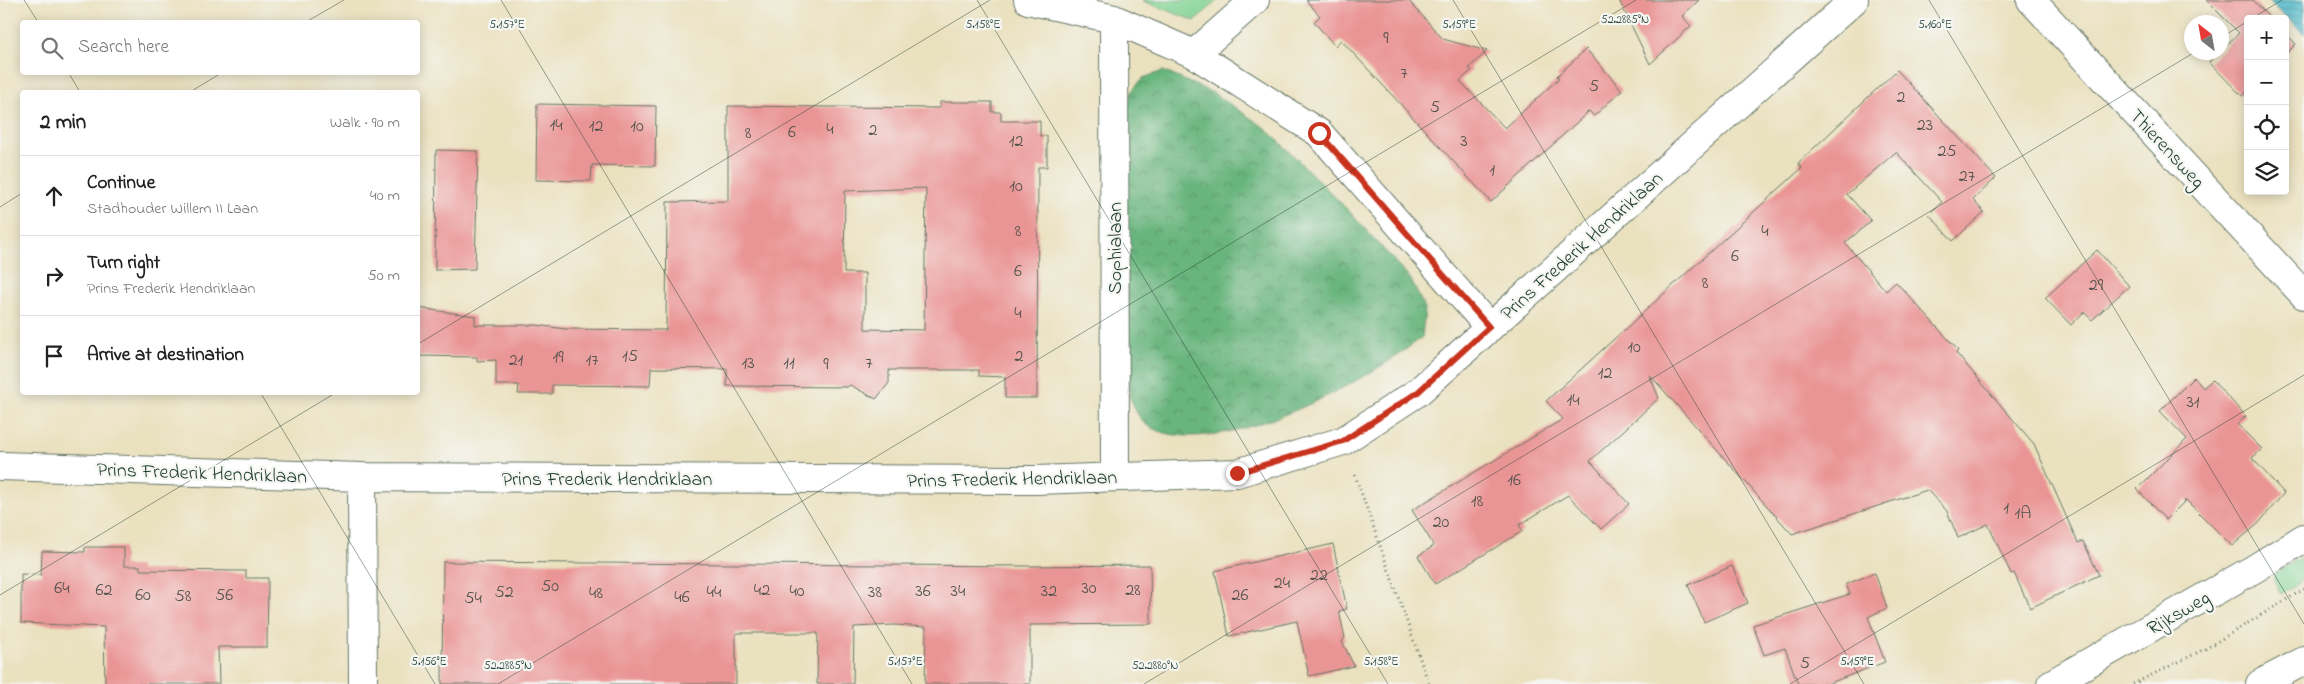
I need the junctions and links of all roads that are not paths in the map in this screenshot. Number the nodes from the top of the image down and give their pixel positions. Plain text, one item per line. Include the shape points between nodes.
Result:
1 (1028, 0) edge
2 (1255, 0) edge
3 (1854, 0) edge
4 (2031, 0) edge
5 (1114, 19) junction
6 (1194, 54) junction
7 (2304, 295) edge
8 (1489, 327) junction
9 (0, 466) edge
10 (362, 477) junction
11 (1115, 477) junction
12 (2304, 538) edge
13 (2304, 662) edge
14 (363, 684) edge
15 (2051, 684) edge
16 (2260, 684) edge

1 - 5 street
2 - 6 street
3 - 8 street, Prins Frederik Hendriklaan
4 - 7 street, Thierensweg
5 - 6 street
5 - 11 street, Sophialaan
6 - 8 street via 1319,133
8 - 11 street, Prins Frederik Hendriklaan via 1418,392 1343,441 1237,473
9 - 10 street, Prins Frederik Hendriklaan
10 - 11 street, Prins Frederik Hendriklaan via 1036,480
10 - 14 street
12 - 15 street, Rijksweg
13 - 16 street

